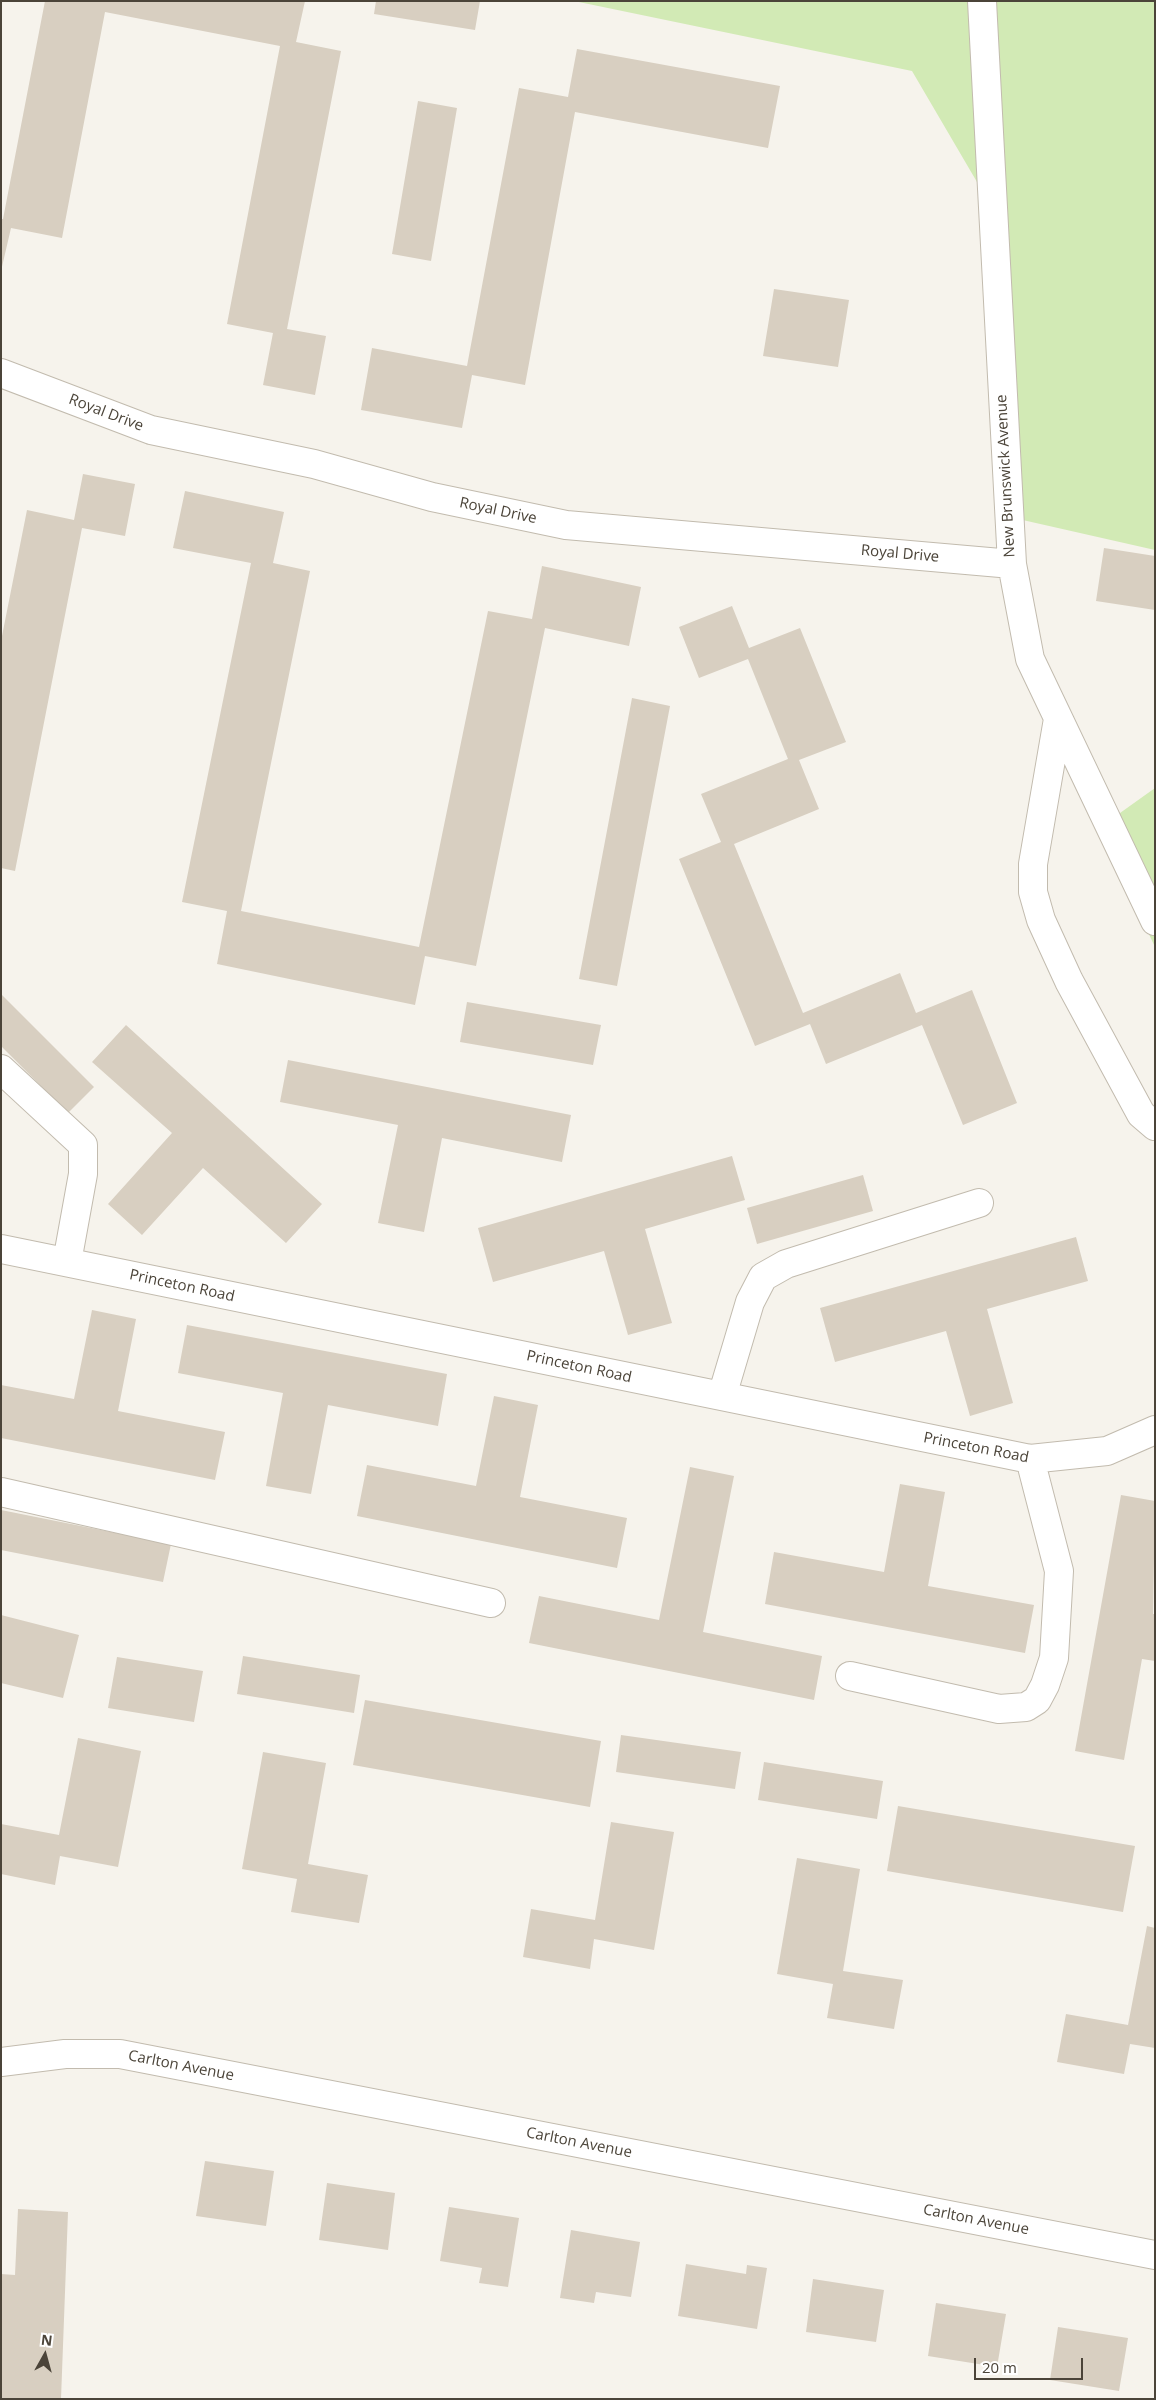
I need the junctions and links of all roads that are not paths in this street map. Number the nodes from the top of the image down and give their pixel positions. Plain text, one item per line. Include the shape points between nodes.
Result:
1 (982, 1) edge
2 (1, 373) edge
3 (1012, 564) junction
4 (1058, 719) junction
5 (1155, 921) edge
6 (1, 1069) edge
7 (1155, 1126) edge
8 (979, 1203) dead end
9 (1, 1249) edge
10 (67, 1262) junction
11 (722, 1396) junction
12 (1155, 1430) edge
13 (1030, 1460) junction
14 (1, 1492) edge
15 (491, 1603) dead end
16 (850, 1676) dead end
17 (1, 2062) edge
18 (1155, 2255) edge

1 - 3 street, New Brunswick Avenue
2 - 3 street, Royal Drive via 151,430 314,464 432,498 566,525
3 - 4 street, New Brunswick Avenue via 1030,659
4 - 5 street, New Brunswick Avenue
4 - 7 street via 1033,864 1033,892 1041,920 1069,981 1141,1114
6 - 10 street via 83,1145 83,1174
8 - 11 street via 786,1264 763,1277 750,1302
9 - 10 street, Princeton Road
10 - 11 street, Princeton Road
11 - 13 street, Princeton Road
12 - 13 street, Princeton Road via 1107,1451
13 - 16 street via 1059,1571 1054,1658 1037,1700 1026,1706 1000,1709
14 - 15 street
17 - 18 street, Carlton Avenue via 65,2054 120,2054

